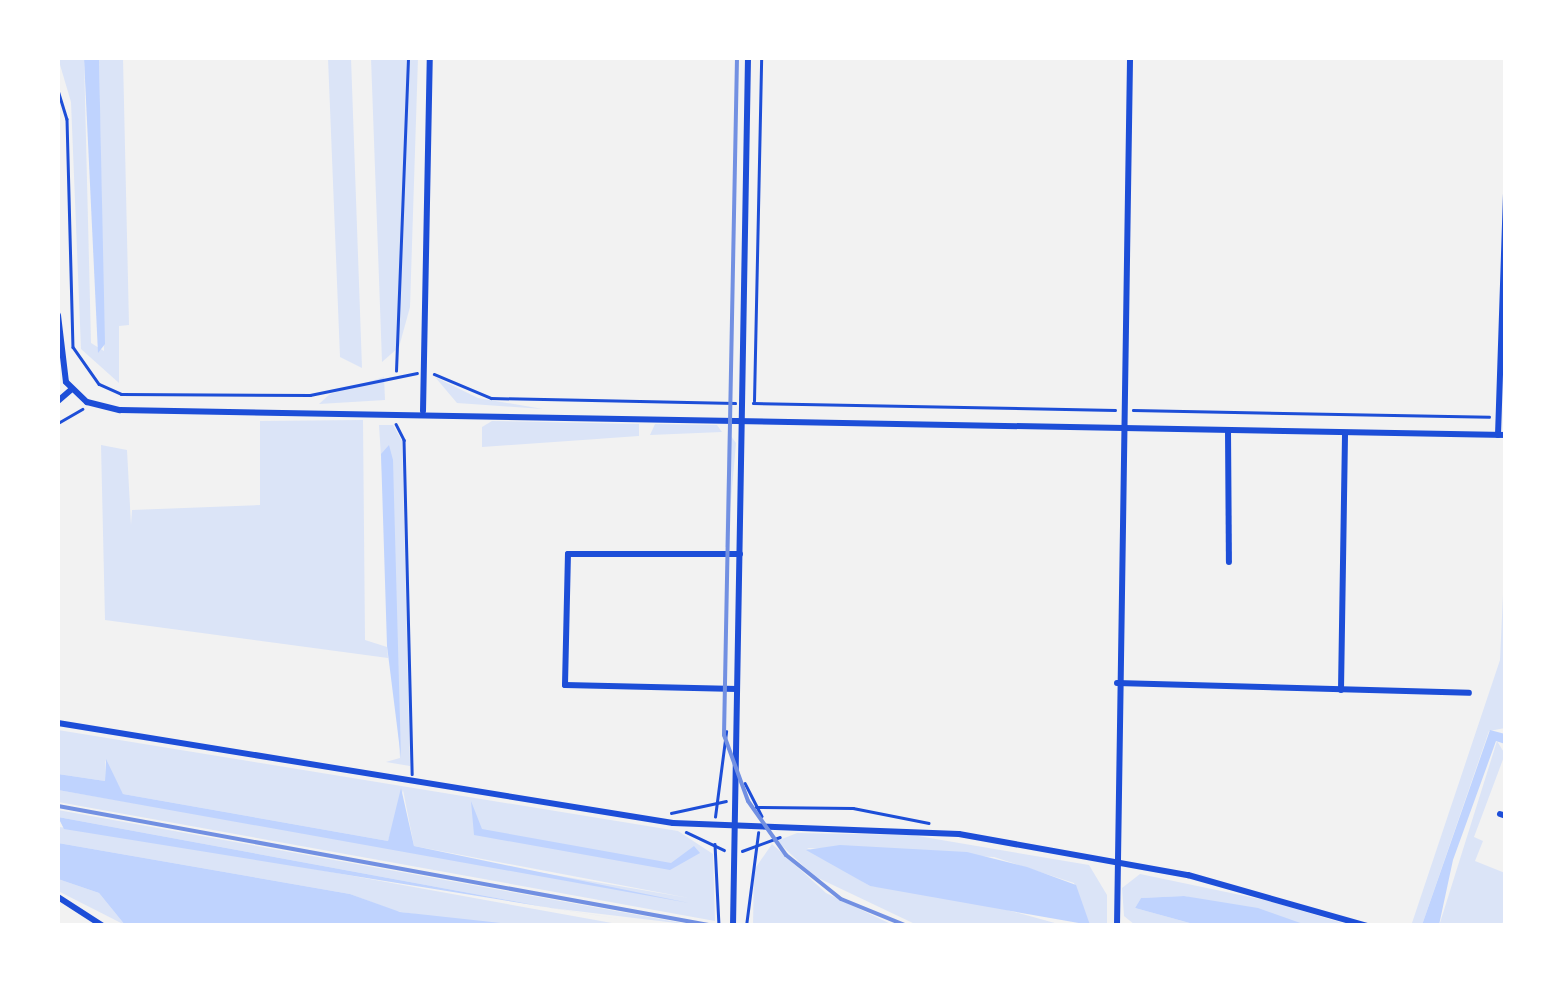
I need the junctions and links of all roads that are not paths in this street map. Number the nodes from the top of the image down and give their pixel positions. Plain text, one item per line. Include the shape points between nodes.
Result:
1 (430, 58) edge
2 (748, 58) edge
3 (1130, 58) edge
4 (1506, 188) edge
5 (58, 315) edge
6 (72, 390) junction
7 (58, 400) edge
8 (423, 411) junction
9 (743, 420) junction
10 (1122, 428) junction
11 (1228, 430) junction
12 (1346, 432) junction
13 (1502, 434) edge
14 (740, 554) junction
15 (1229, 562) dead end
16 (1117, 684) junction
17 (737, 689) junction
18 (1341, 690) junction
19 (1468, 692) dead end
20 (58, 723) edge
21 (734, 827) junction
22 (1114, 863) junction
23 (58, 897) edge
24 (103, 926) edge
25 (734, 926) edge
26 (1117, 926) edge
27 (1367, 926) edge

1 - 8 street
2 - 9 street
3 - 10 street
4 - 13 street
5 - 6 street via 59,362
6 - 7 street
6 - 8 street via 120,410
8 - 9 street
9 - 10 street
9 - 14 street
10 - 11 street
10 - 16 street
11 - 12 street
11 - 15 street
12 - 13 street
12 - 18 street
14 - 17 street
14 - 17 street via 568,554 565,686
16 - 18 street
16 - 22 street
17 - 21 street
18 - 19 street
20 - 21 street
21 - 22 street via 959,834
21 - 25 street
22 - 26 street
22 - 27 street via 1295,900
23 - 24 street

